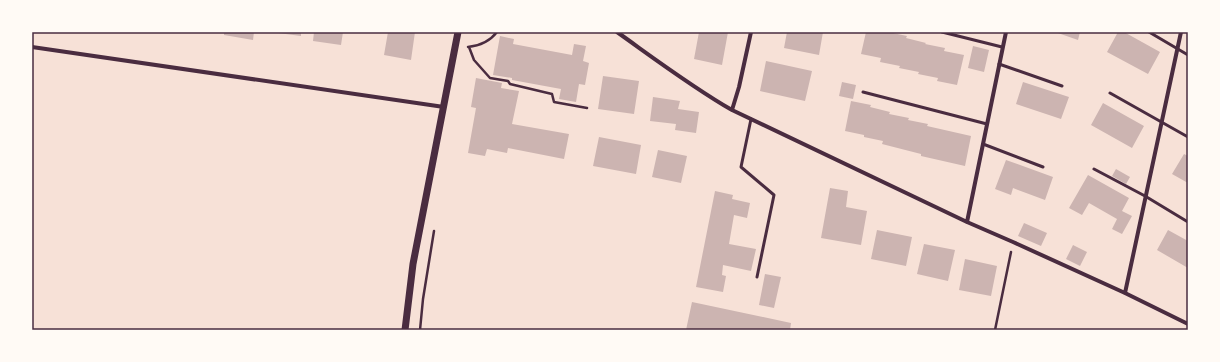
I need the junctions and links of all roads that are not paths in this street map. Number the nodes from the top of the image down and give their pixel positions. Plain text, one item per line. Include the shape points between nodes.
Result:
1 (458, 32) edge
2 (617, 32) edge
3 (751, 32) edge
4 (942, 32) edge
5 (1006, 32) edge
6 (1149, 32) edge
7 (1181, 32) edge
8 (32, 47) edge
9 (1002, 47) junction
10 (1177, 48) junction
11 (1188, 55) edge
12 (999, 64) junction
13 (1062, 86) dead end
14 (863, 92) dead end
15 (1110, 93) dead end
16 (444, 107) junction
17 (732, 110) junction
18 (751, 119) junction
19 (1161, 122) junction
20 (987, 124) junction
21 (1188, 138) edge
22 (983, 144) junction
23 (1043, 167) dead end
24 (1094, 168) dead end
25 (1145, 196) junction
26 (967, 222) junction
27 (1188, 222) edge
28 (757, 277) dead end
29 (1124, 293) junction
30 (1188, 324) edge
31 (405, 330) edge

1 - 16 street
2 - 17 street via 710,98
3 - 17 street
4 - 9 lane
5 - 9 street
6 - 10 lane
7 - 10 street
8 - 16 street
9 - 12 street
10 - 11 lane
10 - 19 street
12 - 13 lane
12 - 20 street
14 - 20 lane
15 - 19 lane
16 - 31 street via 413,264
17 - 18 street
18 - 26 street
18 - 28 lane via 741,167 774,195
19 - 21 lane
19 - 25 street
20 - 22 street
22 - 23 lane
22 - 26 street
24 - 25 lane
25 - 27 lane
25 - 29 street
26 - 29 street
29 - 30 street

